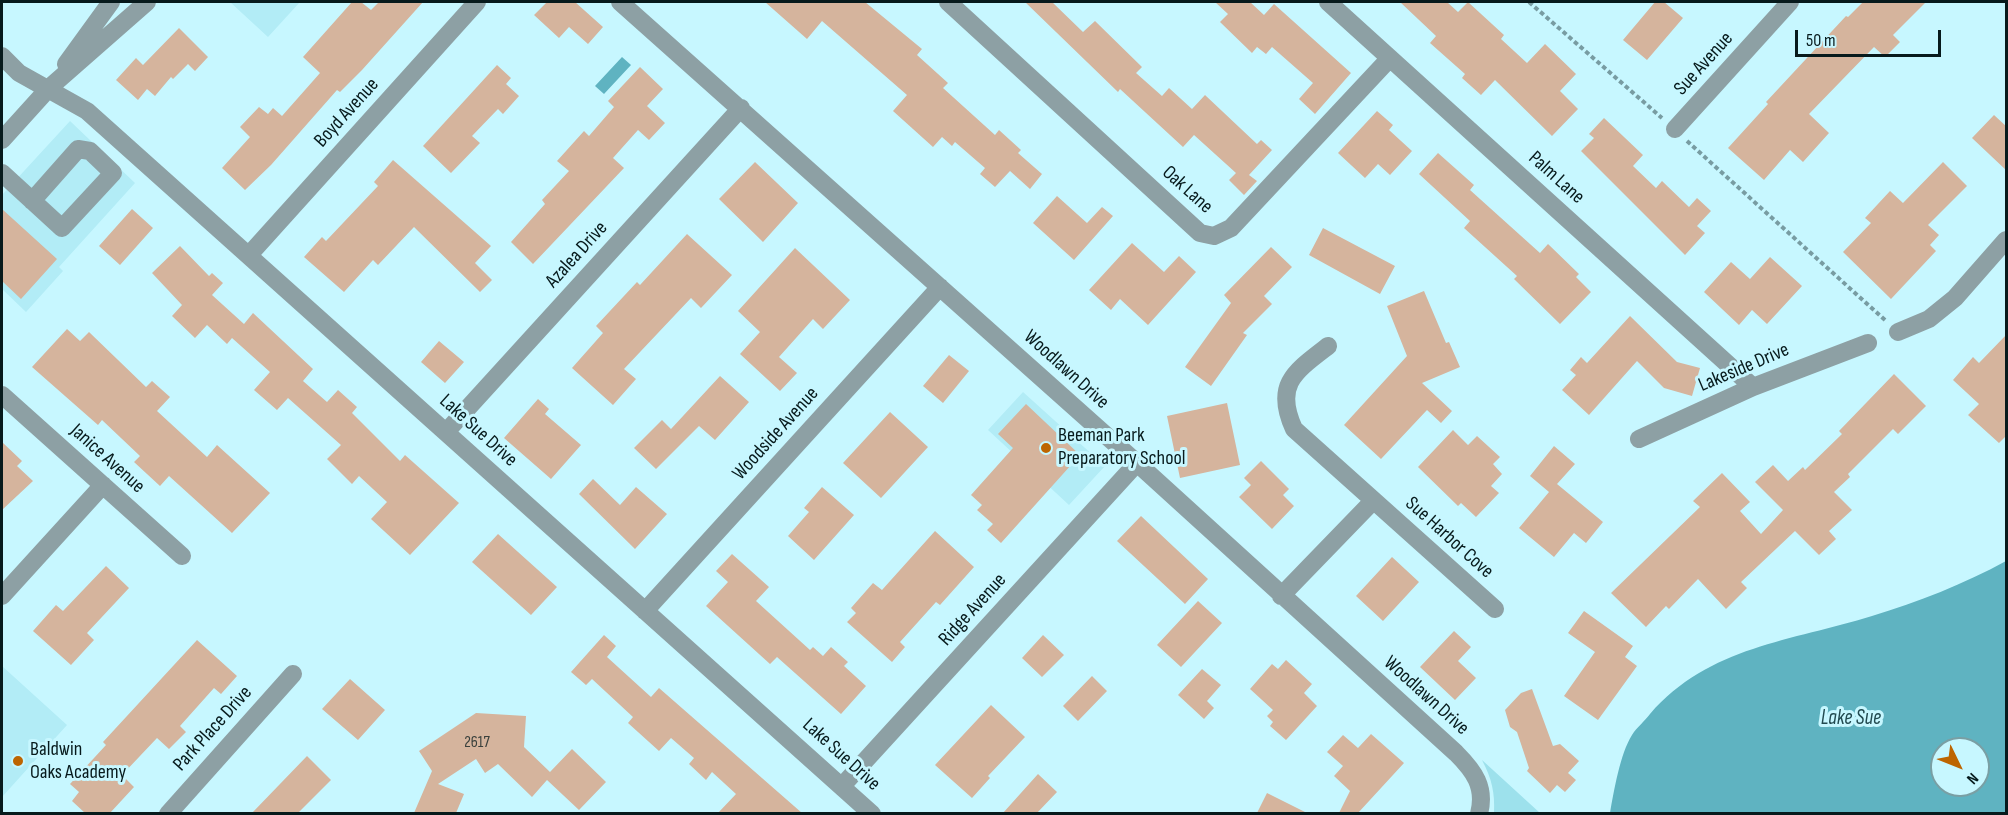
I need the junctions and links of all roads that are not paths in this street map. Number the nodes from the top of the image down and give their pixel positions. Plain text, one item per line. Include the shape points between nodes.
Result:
1 (111, 2) edge
2 (147, 2) edge
3 (477, 2) edge
4 (620, 2) edge
5 (948, 2) edge
6 (1328, 2) edge
7 (1790, 2) edge
8 (2, 56) edge
9 (1390, 58) junction
10 (50, 88) junction
11 (741, 108) junction
12 (1675, 129) road end
13 (2, 140) edge
14 (2, 173) edge
15 (32, 201) junction
16 (2007, 240) edge
17 (249, 255) junction
18 (940, 287) junction
19 (1898, 332) road end
20 (1868, 343) dead end
21 (1328, 346) dead end
22 (1754, 387) junction
23 (2, 395) edge
24 (446, 432) junction
25 (1640, 440) dead end
26 (1137, 463) junction
27 (103, 485) junction
28 (1373, 501) junction
29 (182, 556) dead end
30 (2, 596) edge
31 (1281, 596) junction
32 (1495, 609) dead end
33 (645, 610) junction
34 (293, 674) dead end
35 (842, 786) junction
36 (1479, 812) edge
37 (168, 813) edge
38 (872, 813) edge

1 - 10 street
2 - 10 street
3 - 17 street, Boyd Avenue
4 - 11 street, Woodlawn Drive
5 - 9 street, Oak Lane via 1200,233 1214,236 1231,228
6 - 9 street, Palm Lane
7 - 12 street, Sue Avenue
8 - 10 street, Lake Sue Drive via 19,73
9 - 22 street, Palm Lane
10 - 13 street
10 - 17 street, Lake Sue Drive via 87,111
11 - 18 street, Woodlawn Drive
11 - 24 street, Azalea Drive
14 - 15 street
15 - 15 street via 62,228 113,173 90,151 78,149
16 - 19 street via 1955,297 1929,319
17 - 24 street, Lake Sue Drive
18 - 26 street, Woodlawn Drive
18 - 33 street, Woodside Avenue
20 - 22 street, Lakeside Drive
21 - 28 street, Sue Harbor Cove via 1299,368 1288,386 1284,408 1294,429
22 - 25 street, Lakeside Drive
23 - 27 street, Janice Avenue
24 - 33 street, Lake Sue Drive
26 - 31 street, Woodlawn Drive
26 - 35 street, Ridge Avenue
27 - 29 street, Janice Avenue
27 - 30 street
28 - 31 street, Sue Harbor Cove
28 - 32 street, Sue Harbor Cove
31 - 36 street, Woodlawn Drive via 1474,772 1481,789
33 - 35 street, Lake Sue Drive
34 - 37 street, Park Place Drive
35 - 38 street, Lake Sue Drive

